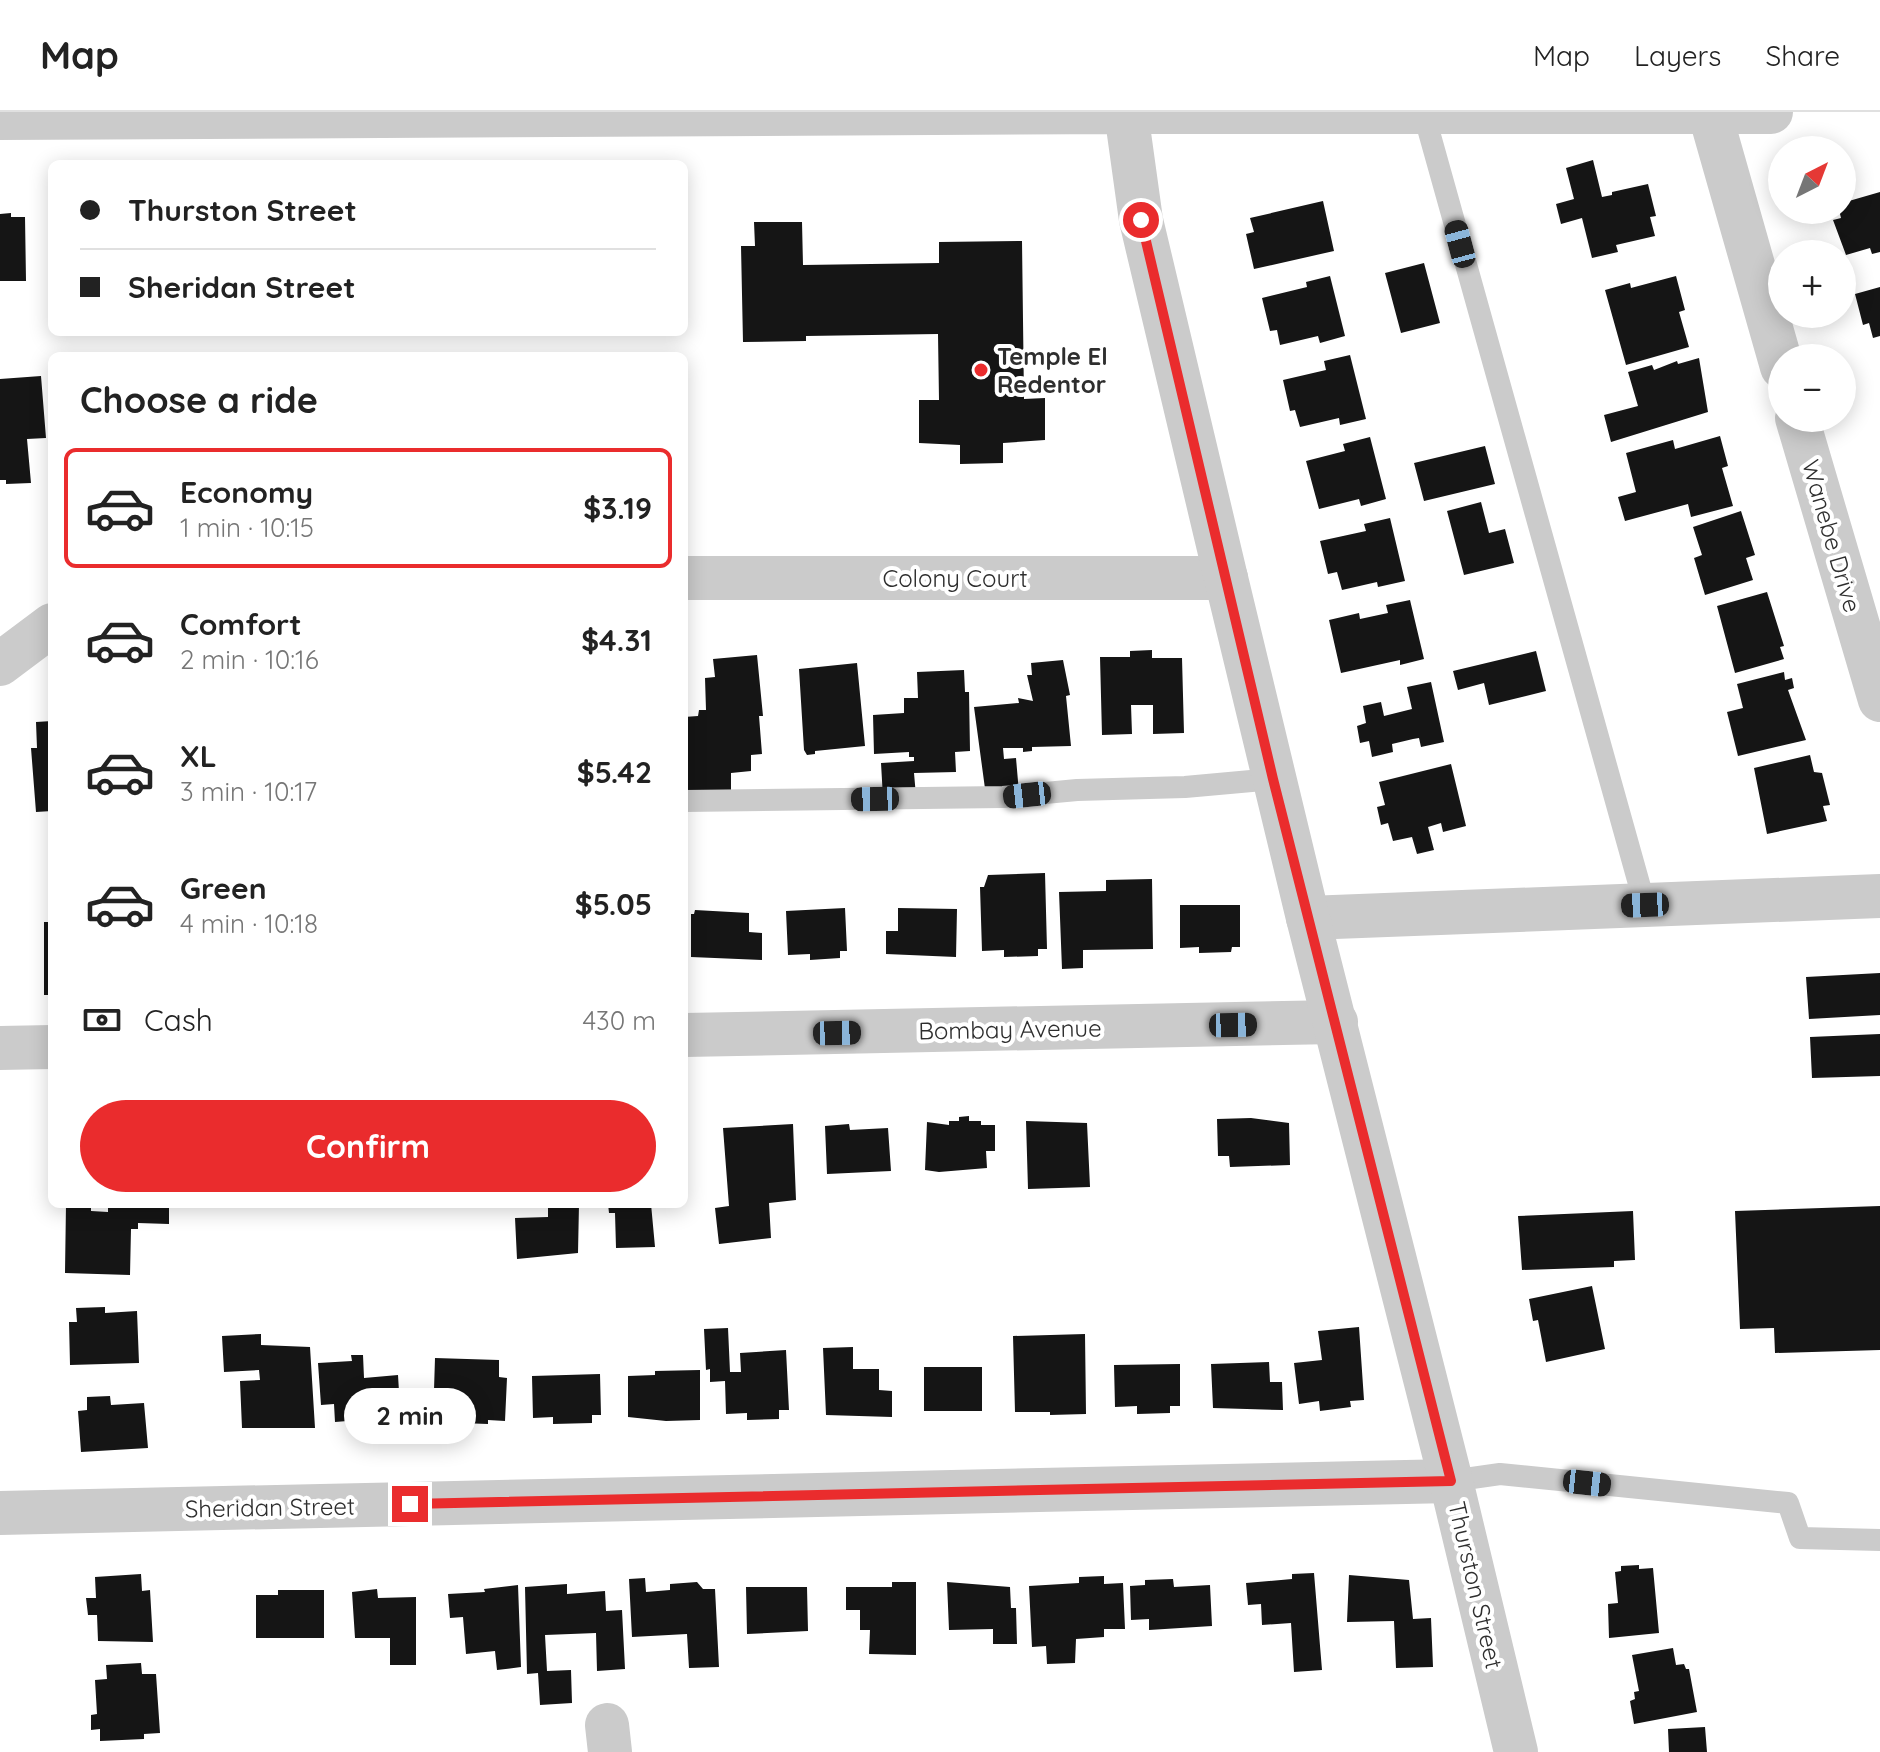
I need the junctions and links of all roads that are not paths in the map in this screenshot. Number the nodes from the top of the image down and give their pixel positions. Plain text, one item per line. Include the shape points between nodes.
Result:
1 (1126, 112) edge
2 (1771, 112) edge
3 (1424, 114) edge
4 (1710, 114) edge
5 (0, 118) edge
6 (1775, 344) edge
7 (1801, 432) edge
8 (688, 578) edge
9 (1226, 578) junction
10 (48, 628) edge
11 (0, 664) edge
12 (1880, 700) edge
13 (1273, 779) junction
14 (688, 801) edge
15 (1880, 896) edge
16 (1645, 905) junction
17 (1308, 918) junction
18 (1336, 1022) junction
19 (688, 1035) edge
20 (48, 1047) edge
21 (0, 1048) edge
22 (1451, 1481) junction
23 (0, 1513) edge
24 (1880, 1540) edge
25 (1516, 1752) edge

1 - 3 street
1 - 5 street
1 - 9 street, Thurston Street via 1141,220
2 - 4 street
3 - 4 street
3 - 16 lane
4 - 6 street
7 - 12 street, Wanebe Drive
8 - 9 street, Colony Court
9 - 13 street, Thurston Street
10 - 11 street
13 - 14 lane via 1003,797
13 - 17 street, Thurston Street
15 - 16 street
16 - 17 street
17 - 18 street, Thurston Street
18 - 19 street, Bombay Avenue
18 - 22 street, Thurston Street
20 - 21 street
22 - 23 street, Sheridan Street
22 - 24 lane via 1500,1474 1788,1503 1800,1538
22 - 25 street, Thurston Street

